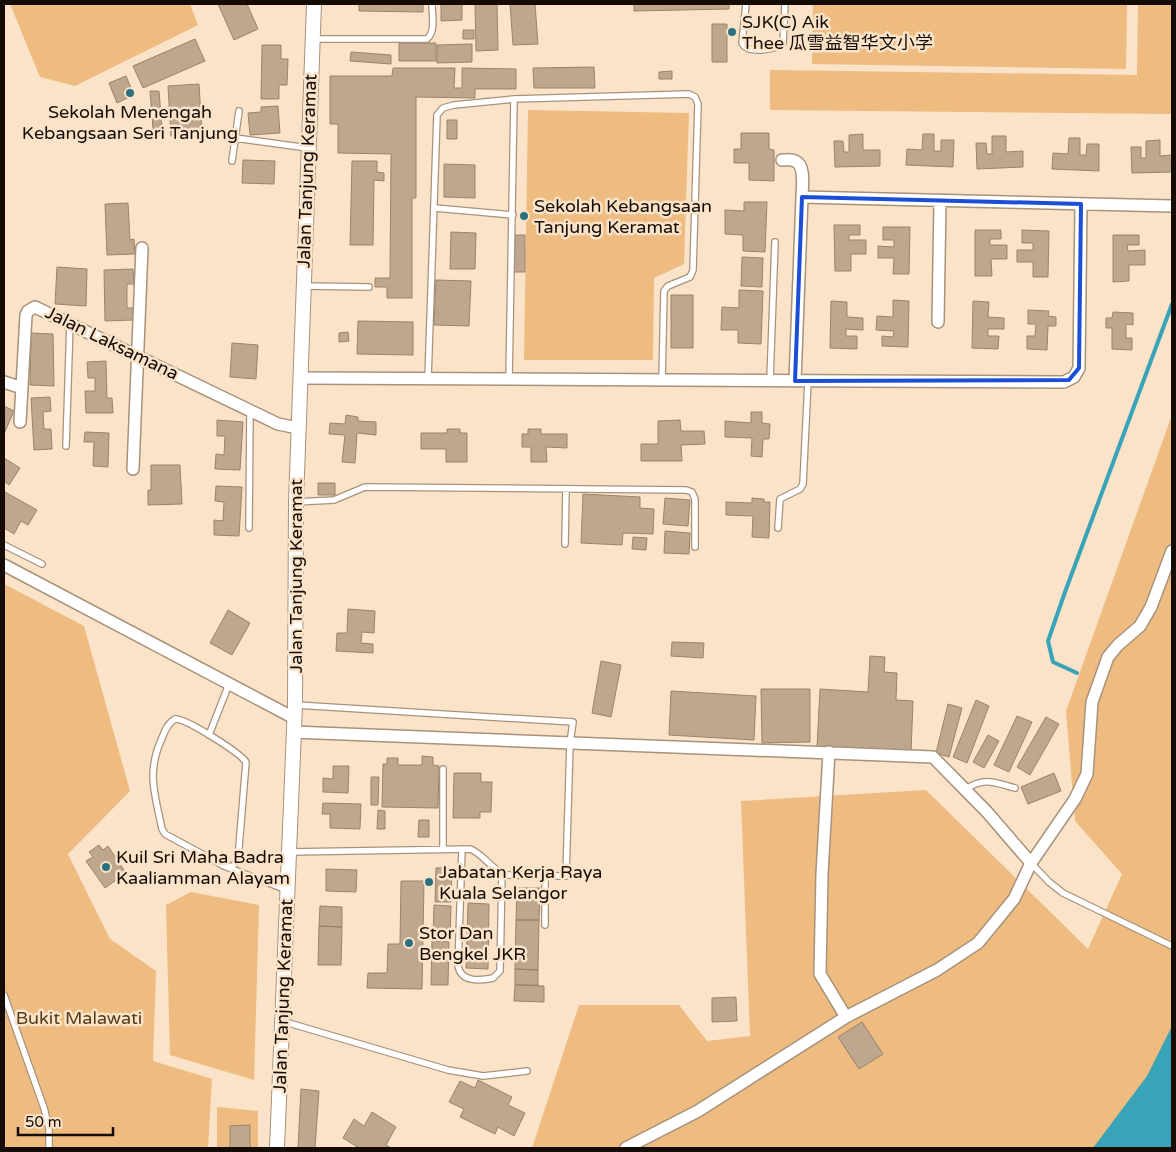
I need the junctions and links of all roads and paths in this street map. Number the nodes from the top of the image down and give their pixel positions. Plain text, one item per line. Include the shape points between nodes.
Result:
1 (314, 4) edge
2 (432, 4) edge
3 (746, 4) edge
4 (784, 4) edge
5 (312, 39) junction
6 (514, 99) junction
7 (239, 111) dead end
8 (235, 138) junction
9 (308, 148) junction
10 (782, 160) dead end
11 (232, 161) dead end
12 (802, 197) junction
13 (940, 201) junction
14 (1081, 204) junction
15 (1172, 206) edge
16 (435, 208) junction
17 (513, 215) junction
18 (775, 242) dead end
19 (142, 248) dead end
20 (303, 286) junction
21 (370, 287) dead end
22 (70, 322) junction
23 (938, 322) dead end
24 (138, 356) junction
25 (301, 378) junction
26 (428, 379) junction
27 (509, 380) junction
28 (662, 380) junction
29 (770, 380) junction
30 (795, 381) junction
31 (808, 381) junction
32 (4, 382) edge
33 (22, 388) junction
34 (250, 410) junction
35 (20, 422) dead end
36 (298, 428) junction
37 (66, 446) dead end
38 (133, 469) dead end
39 (566, 489) junction
40 (296, 502) junction
41 (249, 528) dead end
42 (778, 528) dead end
43 (565, 544) dead end
44 (4, 545) edge
45 (695, 547) dead end
46 (1172, 551) edge
47 (42, 564) dead end
48 (4, 565) edge
49 (229, 684) junction
50 (295, 712) junction
51 (293, 732) junction
52 (209, 735) junction
53 (570, 743) junction
54 (829, 752) junction
55 (444, 769) dead end
56 (1015, 788) dead end
57 (965, 790) junction
58 (462, 849) junction
59 (443, 850) junction
60 (289, 852) junction
61 (1031, 863) junction
62 (224, 866) junction
63 (502, 874) junction
64 (545, 876) junction
65 (287, 890) junction
66 (545, 925) dead end
67 (1172, 946) edge
68 (4, 995) edge
69 (846, 1017) junction
70 (282, 1021) junction
71 (527, 1070) dead end
72 (49, 1148) edge
73 (277, 1148) edge
74 (626, 1148) edge

1 - 5 street, Jalan Tanjung Keramat
2 - 5 lane via 432,30 427,39
3 - 4 lane via 742,43 750,50 777,47 783,43
5 - 9 street, Jalan Tanjung Keramat
6 - 16 lane via 454,105 443,108 437,115
6 - 17 lane
6 - 28 lane via 688,94 697,100 693,270 690,277 668,286 664,291
7 - 8 lane
8 - 9 lane
8 - 11 lane
9 - 20 street, Jalan Tanjung Keramat
10 - 12 street via 796,161 801,166
12 - 13 street
12 - 30 street
13 - 14 street
13 - 23 street
14 - 15 street
14 - 31 street via 1079,368 1069,380
16 - 17 lane
16 - 26 lane
17 - 27 lane
18 - 29 lane
19 - 24 street
20 - 21 lane
20 - 25 street, Jalan Tanjung Keramat
22 - 24 street, Jalan Laksamana
22 - 33 street, Jalan Laksamana via 39,308 28,311
22 - 37 lane
24 - 34 street, Jalan Laksamana
24 - 38 street
25 - 26 street
25 - 36 street, Jalan Tanjung Keramat
26 - 27 street
27 - 28 street
28 - 29 street
29 - 30 street
30 - 31 street
31 - 42 lane via 803,484 800,489 780,499
32 - 33 street
33 - 35 street, Jalan Laksamana
34 - 36 street, Jalan Laksamana via 278,424
34 - 41 lane
36 - 40 street, Jalan Tanjung Keramat
39 - 40 lane via 365,487 334,500
39 - 43 lane
39 - 45 lane via 689,490 695,499
40 - 50 street, Jalan Tanjung Keramat
44 - 47 lane
46 - 61 street via 1151,607 1140,626 1108,657 1092,702 1087,774 1075,799
48 - 49 street
49 - 50 street
49 - 52 lane
50 - 51 street, Jalan Tanjung Keramat
50 - 53 lane via 573,722
51 - 53 street
51 - 60 street, Jalan Tanjung Keramat
52 - 62 lane via 246,762 238,858 233,866
52 - 62 lane via 180,719 171,721 156,753 152,781 165,834
53 - 54 street
53 - 64 lane via 566,876
54 - 57 street via 933,757
54 - 69 street via 820,974
55 - 59 lane
56 - 57 lane via 987,781
57 - 61 street
58 - 59 lane
58 - 63 lane via 476,852
58 - 63 lane via 458,966 462,976 467,978 493,978 500,971
59 - 60 lane
60 - 65 street, Jalan Tanjung Keramat
61 - 67 lane via 1063,893
61 - 69 street via 1014,899 978,944 938,970
62 - 65 lane
63 - 64 lane
64 - 66 lane
65 - 70 street, Jalan Tanjung Keramat
68 - 72 lane via 44,1108
69 - 74 street via 698,1110
70 - 71 lane via 448,1070 483,1076
70 - 73 street, Jalan Tanjung Keramat

